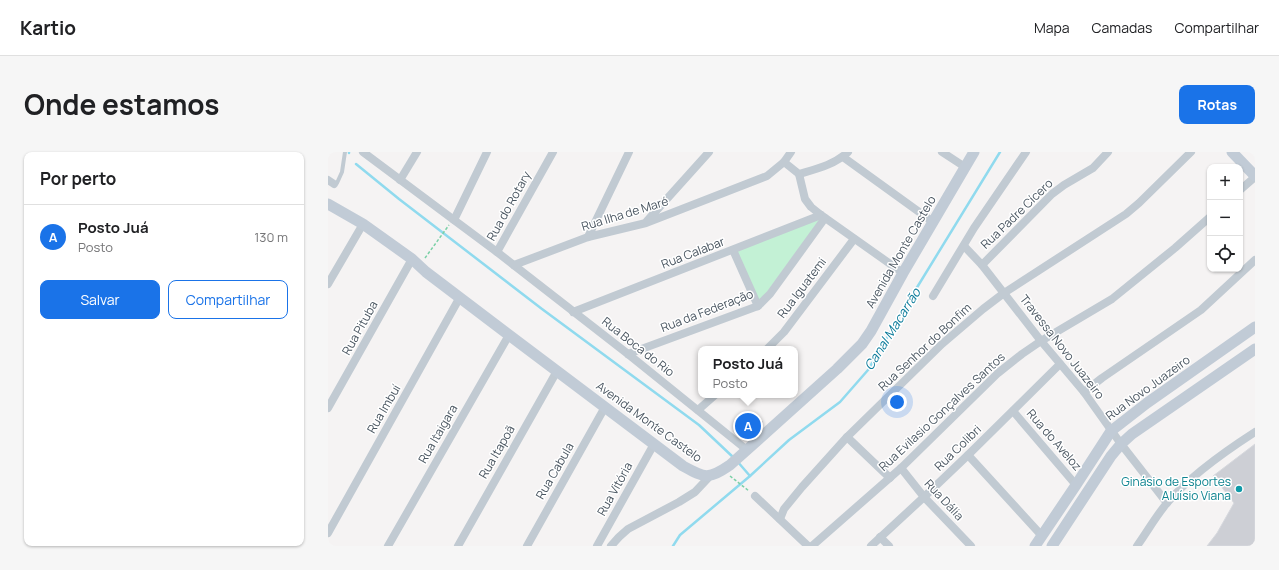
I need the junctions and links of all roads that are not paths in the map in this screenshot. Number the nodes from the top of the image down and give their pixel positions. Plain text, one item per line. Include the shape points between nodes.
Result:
1 (345, 152) edge
2 (363, 152) edge
3 (417, 152) edge
4 (487, 152) edge
5 (553, 152) edge
6 (629, 152) edge
7 (709, 152) edge
8 (791, 152) edge
9 (942, 152) edge
10 (974, 152) edge
11 (1026, 152) edge
12 (1108, 152) edge
13 (1191, 152) edge
14 (1232, 152) edge
15 (845, 154) edge
16 (784, 162) junction
17 (965, 167) junction
18 (799, 174) junction
19 (1255, 177) edge
20 (400, 180) junction
21 (331, 182) edge
22 (1243, 187) edge
23 (328, 204) edge
24 (823, 216) junction
25 (454, 220) junction
26 (1207, 220) edge
27 (933, 222) junction
28 (646, 223) junction
29 (363, 224) junction
30 (588, 237) junction
31 (854, 239) junction
32 (964, 246) junction
33 (734, 250) junction
34 (497, 252) junction
35 (1255, 260) edge
36 (416, 262) junction
37 (514, 265) junction
38 (982, 265) junction
39 (903, 273) junction
40 (328, 284) edge
41 (1004, 293) junction
42 (933, 296) dead end
43 (460, 297) junction
44 (758, 306) junction
45 (573, 312) junction
46 (1255, 327) edge
47 (509, 335) junction
48 (1041, 341) junction
49 (770, 346) edge
50 (1255, 349) edge
51 (628, 354) junction
52 (1060, 364) junction
53 (557, 370) junction
54 (1084, 392) junction
55 (712, 398) edge
56 (605, 407) junction
57 (328, 408) edge
58 (698, 410) junction
59 (1013, 411) junction
60 (1111, 431) junction
61 (1255, 432) edge
62 (848, 437) junction
63 (654, 444) junction
64 (1121, 444) junction
65 (968, 455) junction
66 (739, 456) junction
67 (901, 468) junction
68 (710, 476) junction
69 (890, 478) junction
70 (1076, 485) junction
71 (752, 493) road end
72 (924, 497) junction
73 (1167, 503) junction
74 (780, 519) junction
75 (328, 533) edge
76 (1042, 536) junction
77 (880, 537) junction
78 (388, 546) edge
79 (458, 546) edge
80 (527, 546) edge
81 (597, 546) edge
82 (611, 546) edge
83 (808, 546) edge
84 (812, 546) edge
85 (871, 546) edge
86 (889, 546) edge
87 (971, 546) edge
88 (1035, 546) edge
89 (1052, 546) edge
90 (1137, 546) edge

1 - 21 lane via 340,177 336,184
2 - 20 street, Rua Boca do Rio
3 - 20 street
4 - 25 street
5 - 34 street, Rua do Rotary
6 - 30 street
7 - 28 street
8 - 16 street, Rua Ilha de Maré
9 - 17 street
10 - 17 street, Avenida Monte Castelo
11 - 32 street, Rua Padre Cícero
12 - 38 street, Rua Padre Cícero via 1093,168 1052,194
13 - 41 street, Rua Senhor do Bonfim via 1126,214
14 - 19 street
15 - 18 street via 826,166
15 - 27 street
16 - 18 street
16 - 28 street, Rua Ilha de Maré via 767,176
17 - 27 street, Avenida Monte Castelo
18 - 24 street via 806,199 811,207
19 - 22 street
20 - 25 street, Rua Boca do Rio
23 - 29 street, Avenida Monte Castelo
24 - 31 street
24 - 33 street, Rua Calabar
24 - 44 street, Rua da Federação via 770,294
25 - 34 street, Rua Boca do Rio
26 - 48 street, Rua Evilasio Gonçalves Santos via 1112,299
27 - 39 street, Avenida Monte Castelo
28 - 30 street, Rua Ilha de Maré
29 - 36 street, Avenida Monte Castelo
29 - 40 street
30 - 37 street, Rua Ilha de Maré
31 - 39 street
31 - 49 street, Rua Iguatemi via 784,332
32 - 38 street, Travessa Novo Juazeiro
32 - 42 street, Rua Padre Cícero
33 - 44 street
33 - 45 street, Rua Calabar
34 - 37 street, Rua Boca do Rio
35 - 54 street via 1201,310
36 - 43 street, Avenida Monte Castelo
36 - 57 street, Rua Pituba
37 - 45 street, Rua Boca do Rio
38 - 41 street, Travessa Novo Juazeiro
39 - 66 street, Avenida Monte Castelo via 862,344
41 - 48 street, Travessa Novo Juazeiro
41 - 62 street, Rua Senhor do Bonfim via 942,344
43 - 47 street, Avenida Monte Castelo
43 - 75 street, Rua Imbuí
44 - 51 street, Rua da Federação
45 - 51 street, Rua Boca do Rio
46 - 60 street, Rua Novo Juazeiro
47 - 53 street, Avenida Monte Castelo
47 - 78 street, Rua Itaigara
48 - 52 street, Travessa Novo Juazeiro
48 - 67 street, Rua Evilasio Gonçalves Santos via 998,373
50 - 64 street
51 - 58 street, Rua Boca do Rio
52 - 54 street, Travessa Novo Juazeiro
52 - 59 street, Rua Colibri
53 - 56 street, Avenida Monte Castelo
53 - 79 street, Rua Itapoã
54 - 60 street, Travessa Novo Juazeiro
55 - 58 street
56 - 63 street, Avenida Monte Castelo
56 - 80 street, Rua Cabula
58 - 66 street, Rua Boca do Rio
59 - 65 street, Rua Colibri
59 - 70 street, Rua do Aveloz
60 - 64 street, Travessa Novo Juazeiro
60 - 70 street, Rua Novo Juazeiro
61 - 73 street via 1193,478
62 - 69 street
62 - 74 street, Rua Senhor do Bonfim via 802,487 782,512
63 - 68 street, Avenida Monte Castelo via 698,475
63 - 81 street, Rua Vitória
64 - 73 street, Travessa Novo Juazeiro
64 - 89 street
65 - 72 street, Rua Colibri
65 - 76 street
66 - 68 street, Avenida Monte Castelo
67 - 69 street, Rua Evilasio Gonçalves Santos
67 - 72 street, Rua Dália
68 - 82 street via 695,492 628,529
69 - 84 street, Rua Evilasio Gonçalves Santos
70 - 76 street, Rua Novo Juazeiro
71 - 74 street
72 - 77 street, Rua Colibri
72 - 87 street, Rua Dália
73 - 90 street
74 - 83 street
76 - 88 street, Rua Novo Juazeiro
77 - 85 street, Rua Colibri
77 - 86 street

